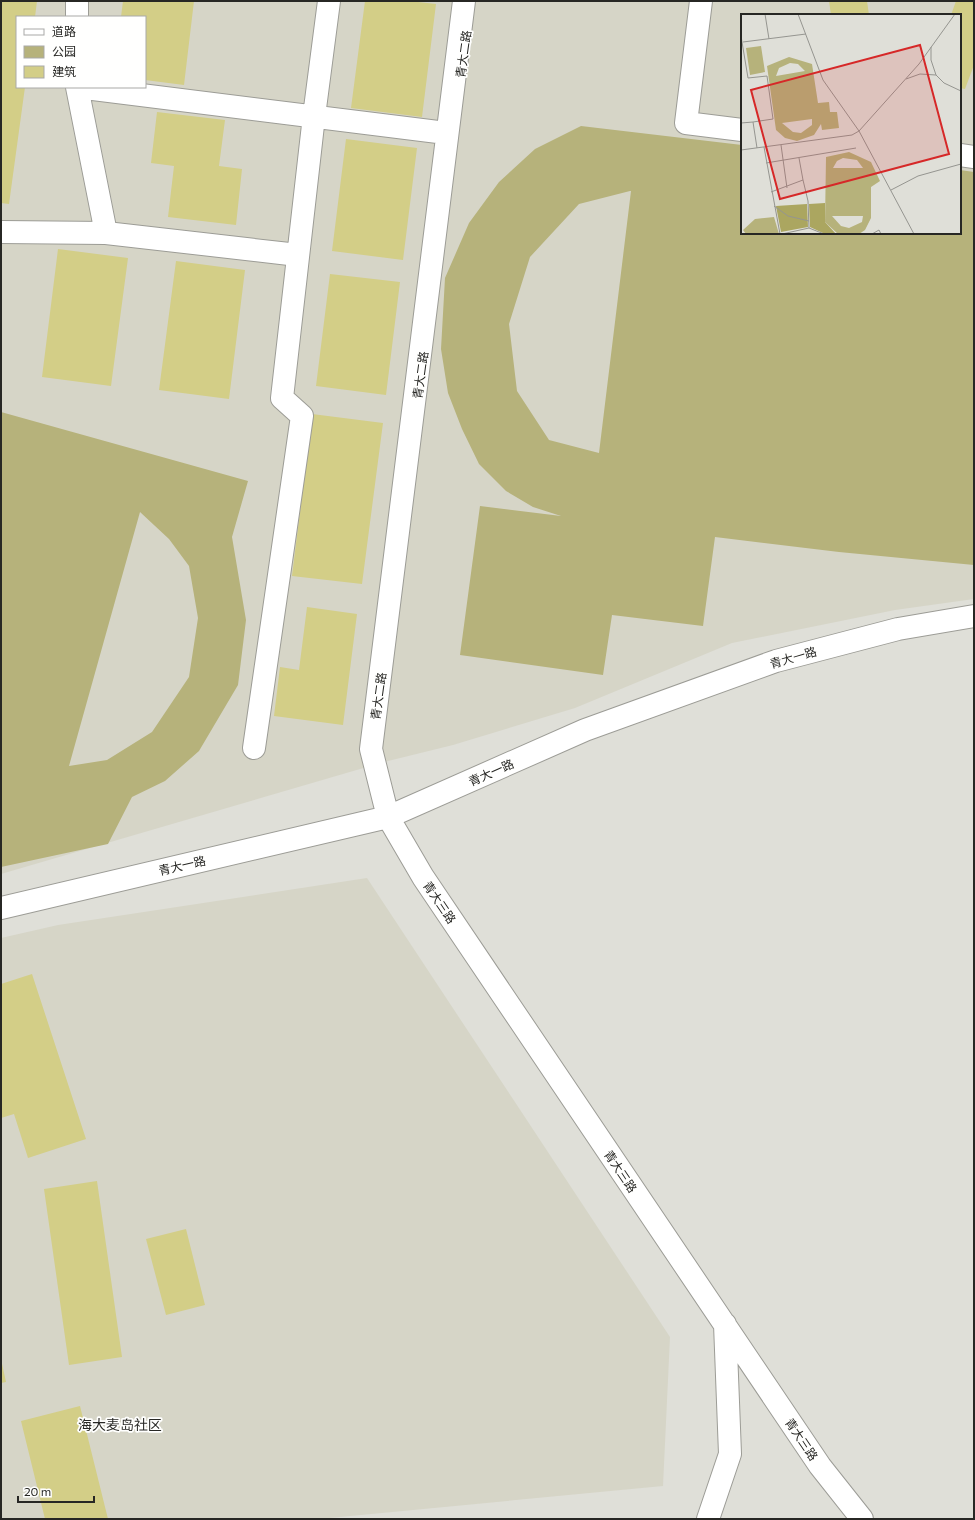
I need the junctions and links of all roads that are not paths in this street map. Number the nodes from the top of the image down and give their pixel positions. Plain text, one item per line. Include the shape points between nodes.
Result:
1 (78, 1) edge
2 (329, 1) edge
3 (464, 1) edge
4 (470, 1) edge
5 (701, 1) edge
6 (77, 16) edge
7 (77, 88) edge
8 (85, 88) edge
9 (314, 116) junction
10 (741, 130) edge
11 (446, 133) junction
12 (961, 155) edge
13 (974, 157) edge
14 (1, 232) edge
15 (106, 233) junction
16 (298, 255) junction
17 (974, 616) edge
18 (254, 748) dead end
19 (371, 749) junction
20 (388, 817) junction
21 (1, 908) edge
22 (725, 1324) junction
23 (708, 1519) edge
24 (862, 1519) edge

1 - 6 street
2 - 9 street
3 - 11 street
4 - 19 street, 青大二路
5 - 10 street via 686,123
7 - 15 street
8 - 9 street
9 - 11 street
9 - 16 street
11 - 19 street
12 - 13 street
14 - 15 street
15 - 16 street
16 - 18 street via 282,398 302,416
17 - 20 street, 青大一路 via 898,629 776,661 585,730
19 - 20 street, 青大三路
20 - 21 street, 青大一路
20 - 22 street, 青大三路 via 423,877
22 - 23 street via 730,1454
22 - 24 street, 青大三路 via 820,1466

